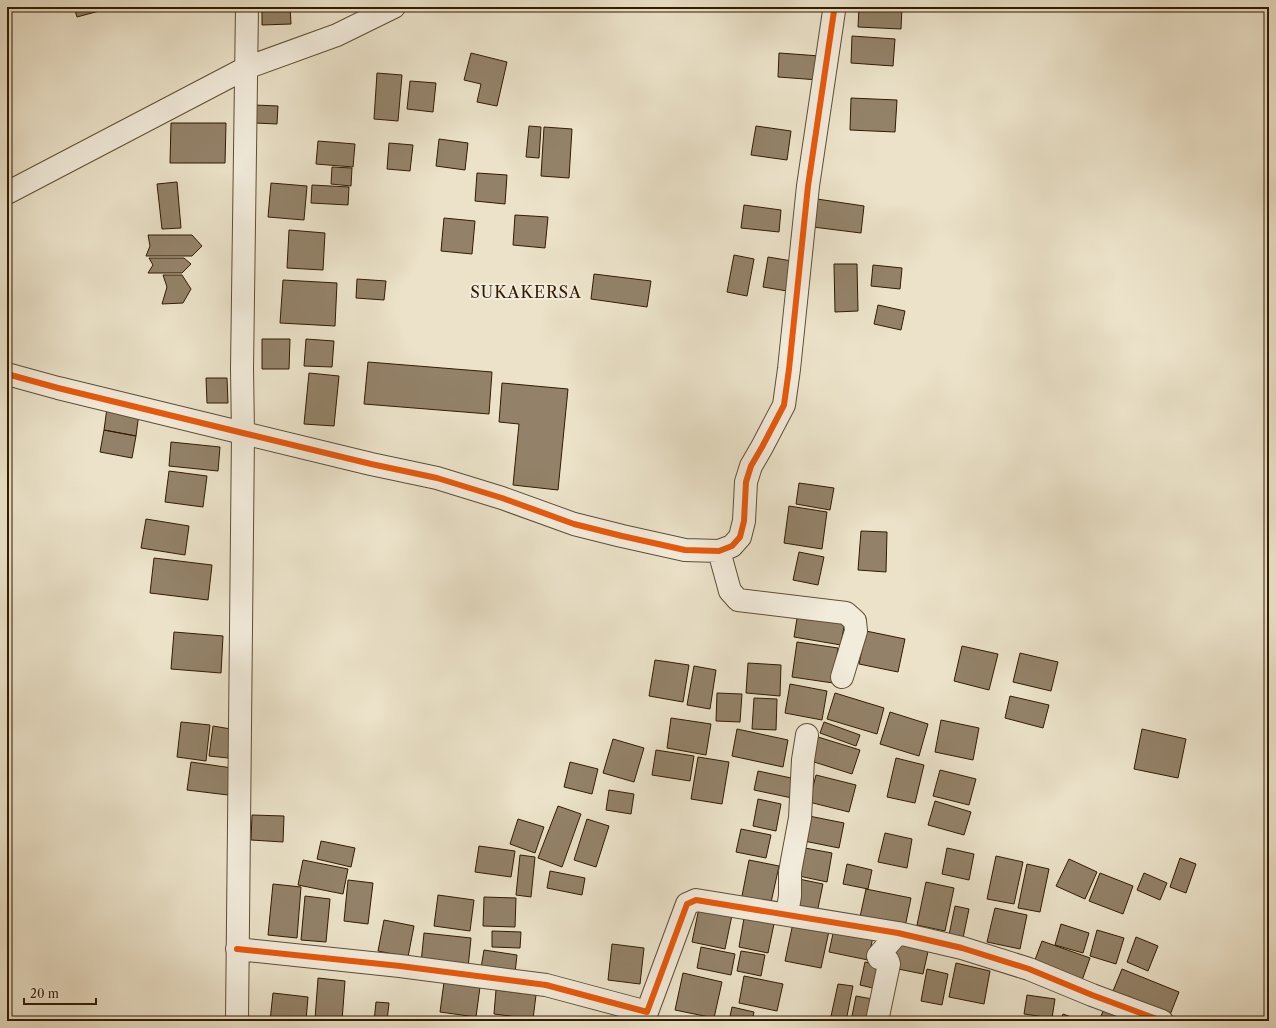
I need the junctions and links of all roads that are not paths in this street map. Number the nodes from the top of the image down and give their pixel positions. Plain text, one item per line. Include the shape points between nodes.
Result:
1 (247, 7) edge
2 (394, 7) edge
3 (834, 11) dead end
4 (246, 68) junction
5 (7, 193) edge
6 (7, 374) edge
7 (243, 434) junction
8 (719, 551) junction
9 (842, 677) dead end
10 (807, 735) dead end
11 (787, 914) junction
12 (898, 933) junction
13 (237, 949) junction
14 (646, 1016) edge
15 (237, 1021) edge
16 (877, 1021) edge
17 (1162, 1021) edge

1 - 4 street
2 - 4 street via 337,35
3 - 8 street via 808,186 784,405 751,466 746,482 744,521 740,537 732,546
4 - 5 street
4 - 7 street
6 - 7 street
7 - 8 street via 437,478 574,524 622,536 685,550
7 - 13 street
8 - 9 street via 730,591 738,600 846,613 855,621 856,631
10 - 11 street via 802,760 800,818 790,872
11 - 12 street
11 - 14 street via 696,900 686,904
12 - 16 street via 878,956 889,964
12 - 17 street via 962,948 1029,969
13 - 14 street via 546,985
13 - 15 street

